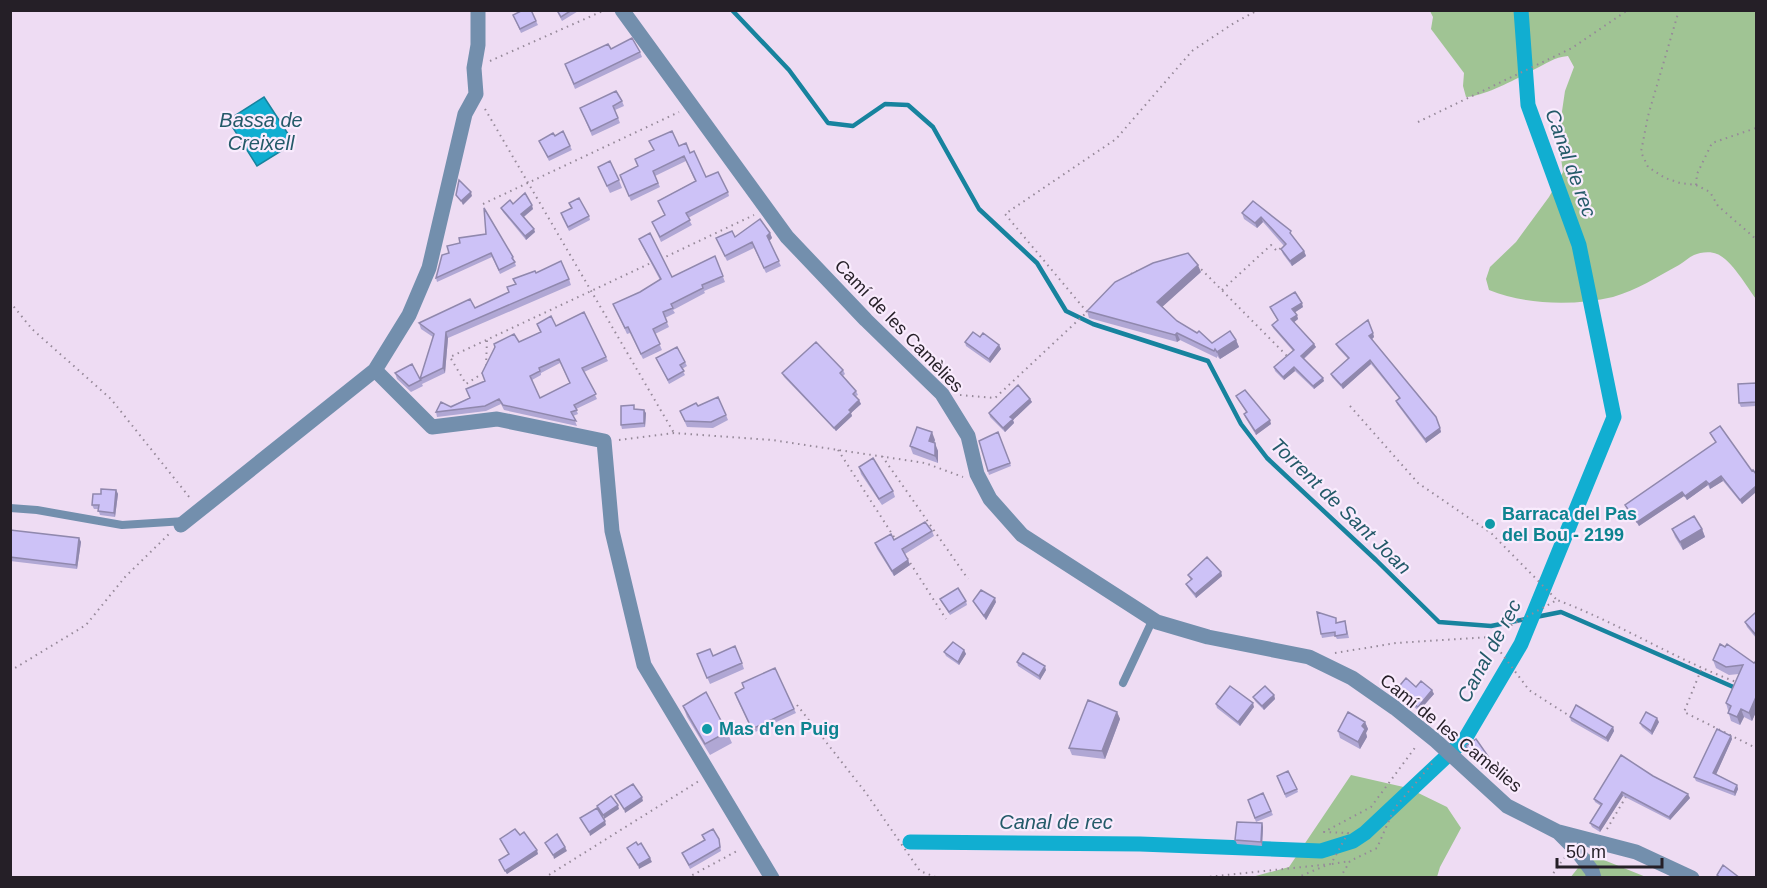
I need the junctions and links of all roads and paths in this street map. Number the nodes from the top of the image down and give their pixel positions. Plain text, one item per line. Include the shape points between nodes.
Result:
1 (478, 10) edge
2 (605, 10) edge
3 (622, 10) edge
4 (1258, 10) edge
5 (1628, 10) edge
6 (1679, 10) edge
7 (474, 68) junction
8 (476, 94) junction
9 (692, 106) junction
10 (1418, 122) dead end
11 (1756, 128) edge
12 (528, 183) junction
13 (1696, 185) junction
14 (483, 204) dead end
15 (767, 209) junction
16 (1756, 239) edge
17 (1289, 242) edge
18 (1190, 257) edge
19 (1146, 268) edge
20 (1126, 279) edge
21 (1222, 290) junction
22 (591, 291) junction
23 (10, 302) edge
24 (1093, 306) edge
25 (1087, 312) junction
26 (486, 340) junction
27 (1289, 358) edge
28 (375, 370) junction
29 (942, 394) junction
30 (1350, 406) dead end
31 (674, 433) junction
32 (604, 441) junction
33 (837, 450) junction
34 (882, 456) junction
35 (982, 484) junction
36 (10, 508) edge
37 (199, 510) junction
38 (183, 523) junction
39 (968, 579) dead end
40 (1557, 600) junction
41 (946, 618) dead end
42 (1153, 619) junction
43 (1490, 637) junction
44 (1309, 657) junction
45 (1701, 669) junction
46 (10, 671) edge
47 (1123, 683) dead end
48 (1745, 685) edge
49 (797, 705) dead end
50 (1568, 715) edge
51 (1426, 733) junction
52 (1756, 748) edge
53 (1444, 749) junction
54 (709, 775) junction
55 (1629, 794) edge
56 (1558, 832) junction
57 (1599, 842) junction
58 (752, 845) junction
59 (1572, 846) junction
60 (1350, 861) junction
61 (1331, 864) junction
62 (544, 878) edge
63 (687, 878) edge
64 (772, 878) edge
65 (938, 878) edge
66 (1198, 878) edge
67 (1296, 878) edge
68 (1340, 878) edge
69 (1550, 878) edge
70 (1594, 878) edge
71 (1692, 878) edge

1 - 7 street
2 - 7 path
3 - 9 street, Camí de les Camèlies
4 - 25 path via 1192,51 1116,138 1005,214
5 - 10 path via 1572,48
6 - 13 path via 1641,152 1648,167 1665,178
7 - 8 street
8 - 12 path
8 - 28 street via 465,114 429,268 409,315
9 - 12 path
9 - 15 street, Camí de les Camèlies
11 - 13 path via 1712,142
12 - 14 path
12 - 22 path
13 - 16 path via 1710,192 1718,206
15 - 22 path
15 - 29 street, Camí de les Camèlies via 795,245
17 - 21 path via 1276,251 1271,245
18 - 21 path
19 - 20 path
21 - 27 path
22 - 26 path
22 - 31 path
23 - 37 path via 32,329 111,399
24 - 25 path
25 - 29 path via 995,398
26 - 26 path via 450,357 466,384 486,371
28 - 32 street via 432,427 497,419
28 - 37 street
29 - 35 street, Camí de les Camèlies via 968,436
30 - 40 path via 1418,483 1491,533
31 - 32 path
31 - 33 path via 772,440
32 - 54 street via 612,531 644,665
33 - 34 path
33 - 41 path
34 - 35 path via 925,463
34 - 39 path
35 - 42 street, Camí de les Camèlies via 1022,535
36 - 38 lane via 122,525
37 - 38 street
38 - 46 path via 124,577 86,625
40 - 43 path
40 - 45 path via 1590,612
42 - 44 street, Camí de les Camèlies via 1209,637
42 - 47 lane
43 - 44 path via 1396,643
43 - 50 path via 1529,690
44 - 51 street, Camí de les Camèlies via 1352,678
45 - 48 path
45 - 52 path via 1684,712
49 - 65 path via 920,871
51 - 53 street, Camí de les Camèlies
51 - 61 path via 1371,807 1324,832 1348,832
53 - 56 street, Camí de les Camèlies via 1507,806
53 - 60 path via 1394,809 1377,848
54 - 58 street
54 - 62 path
55 - 57 path
56 - 57 street
56 - 59 street, Camí de les Camèlies
57 - 71 street via 1636,852
58 - 63 path
58 - 64 street
59 - 69 path
59 - 70 street, Camí de les Camèlies
60 - 61 path
60 - 68 path
61 - 66 path
61 - 67 path

